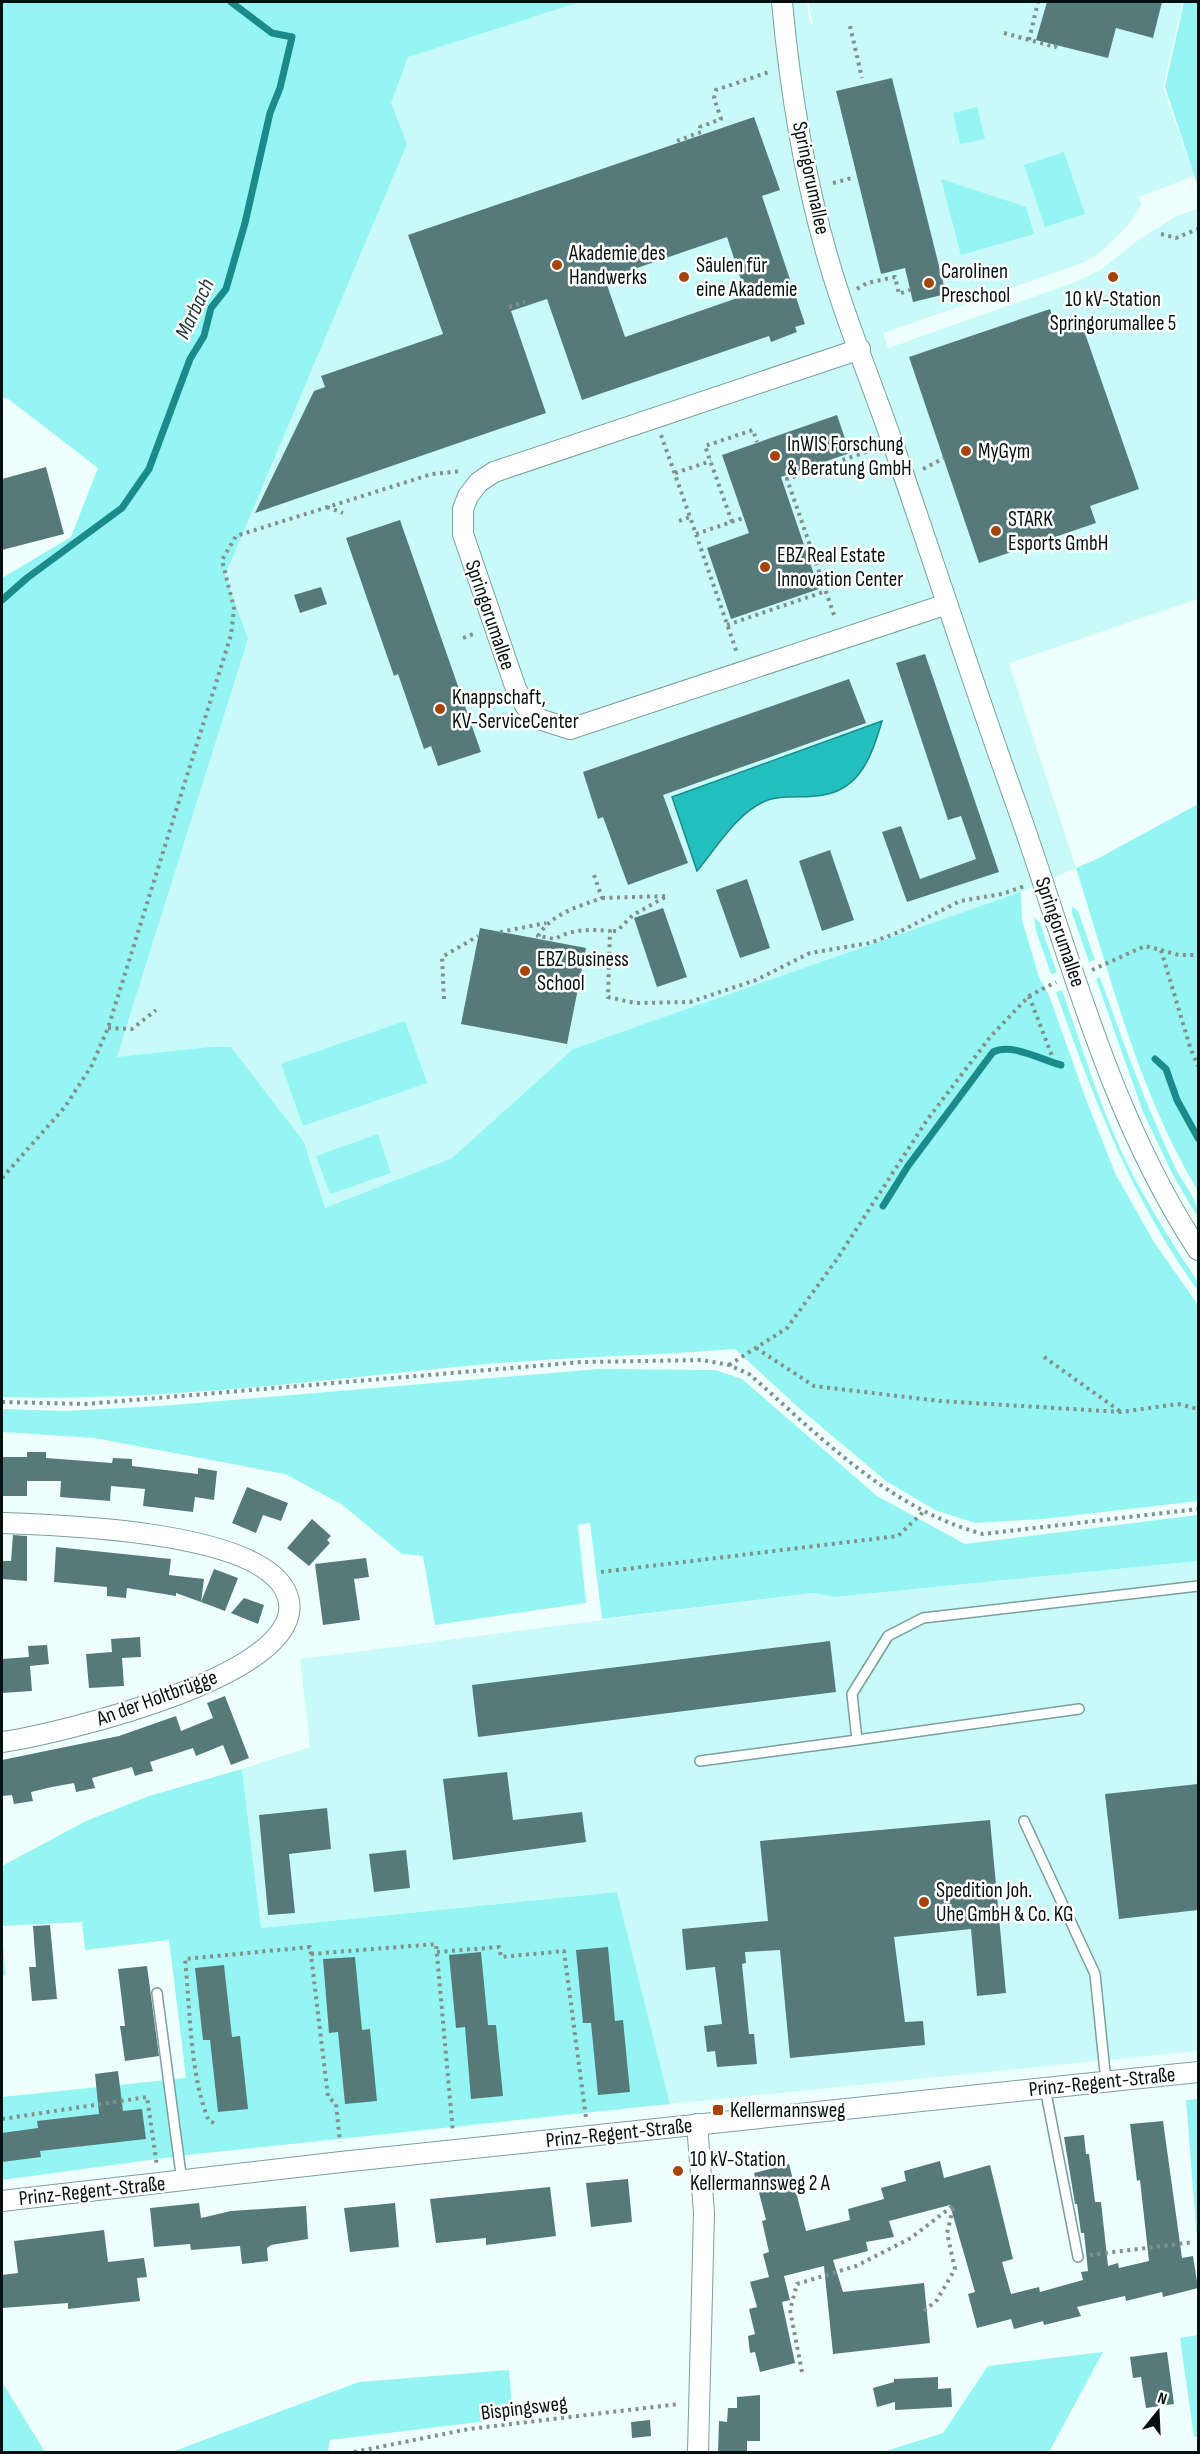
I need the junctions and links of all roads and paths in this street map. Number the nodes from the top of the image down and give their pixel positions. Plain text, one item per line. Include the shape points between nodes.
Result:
1 (782, 2) edge
2 (1038, 2) edge
3 (850, 26) dead end
4 (1004, 33) dead end
5 (1029, 40) junction
6 (1056, 45) dead end
7 (769, 72) dead end
8 (862, 78) dead end
9 (677, 141) dead end
10 (852, 178) dead end
11 (833, 183) dead end
12 (1198, 229) edge
13 (1161, 234) dead end
14 (910, 290) dead end
15 (839, 294) junction
16 (525, 302) dead end
17 (509, 307) dead end
18 (860, 349) junction
19 (655, 418) junction
20 (757, 442) dead end
21 (872, 450) dead end
22 (944, 459) dead end
23 (711, 461) junction
24 (923, 469) dead end
25 (462, 471) dead end
26 (675, 473) junction
27 (326, 507) junction
28 (344, 513) dead end
29 (690, 517) junction
30 (743, 518) dead end
31 (679, 521) dead end
32 (732, 522) junction
33 (696, 534) junction
34 (826, 591) junction
35 (947, 604) junction
36 (834, 615) dead end
37 (728, 625) junction
38 (476, 633) dead end
39 (463, 638) dead end
40 (743, 671) junction
41 (594, 875) dead end
42 (1044, 882) junction
43 (602, 898) junction
44 (546, 923) junction
45 (610, 931) junction
46 (500, 932) dead end
47 (478, 936) dead end
48 (1161, 950) junction
49 (1198, 955) edge
50 (1074, 975) junction
51 (1029, 996) junction
52 (444, 999) dead end
53 (156, 1011) dead end
54 (108, 1028) junction
55 (1052, 1056) dead end
56 (1198, 1066) edge
57 (2, 1178) edge
58 (1198, 1250) edge
59 (756, 1348) junction
60 (1044, 1357) dead end
61 (729, 1365) junction
62 (2, 1402) edge
63 (1198, 1409) edge
64 (1121, 1412) junction
65 (1198, 1509) edge
66 (923, 1512) junction
67 (2, 1523) edge
68 (601, 1572) dead end
69 (1198, 1586) edge
70 (1079, 1710) dead end
71 (857, 1740) junction
72 (2, 1742) edge
73 (700, 1761) dead end
74 (1024, 1821) dead end
75 (436, 1952) junction
76 (311, 1954) junction
77 (157, 1993) dead end
78 (1198, 2072) edge
79 (1106, 2082) junction
80 (1045, 2088) junction
81 (583, 2109) dead end
82 (2, 2119) edge
83 (214, 2123) dead end
84 (697, 2124) junction
85 (455, 2151) junction
86 (341, 2162) junction
87 (182, 2182) junction
88 (159, 2184) junction
89 (2, 2201) edge
90 (1194, 2242) dead end
91 (1078, 2257) joint
92 (924, 2311) dead end
93 (802, 2372) dead end
94 (700, 2401) junction
95 (354, 2452) edge
96 (698, 2452) edge

1 - 15 street, Springorumallee via 787,52 816,213
2 - 5 path
3 - 8 path
4 - 5 path
5 - 6 path
7 - 9 path via 716,90 714,98 721,119
10 - 11 path
12 - 13 path via 1176,238
14 - 15 path via 899,294 895,276
15 - 18 street, Springorumallee
16 - 17 path
18 - 19 street, Springorumallee
18 - 35 street, Springorumallee
19 - 26 path
19 - 40 street, Springorumallee via 494,472 468,496 463,509 463,534 512,678 526,707 539,718 570,729
20 - 23 path via 753,430 705,446
21 - 34 path via 787,479
22 - 24 path
23 - 26 path
23 - 32 path
25 - 27 path via 432,474
26 - 29 path
27 - 28 path
27 - 54 path via 236,536 222,560 234,608 231,635
29 - 31 path
29 - 33 path
30 - 32 path
32 - 33 path
33 - 37 path
34 - 36 path
34 - 37 path
35 - 40 street, Springorumallee
35 - 42 street, Springorumallee
37 - 40 path
38 - 39 path
41 - 43 path
42 - 45 path via 960,901 870,943 810,953 756,980 690,1002 635,1003 608,997
42 - 50 street, Springorumallee
43 - 44 path
43 - 45 path via 666,896 633,915 617,931
44 - 45 path via 538,936 555,939 566,932
44 - 46 path
47 - 52 path via 442,957
48 - 49 path
48 - 50 path via 1145,946
48 - 56 path
50 - 51 path
50 - 58 street, Springorumallee via 1141,1151
51 - 55 path
51 - 59 path via 991,1036 927,1120 787,1328
53 - 54 path via 132,1029
54 - 57 path via 92,1065 65,1107
59 - 61 path
59 - 64 path via 814,1386 940,1401
60 - 64 path
61 - 62 path via 702,1360 582,1362 86,1404
61 - 66 path via 748,1374 857,1468
63 - 64 path via 1178,1404
65 - 66 path via 982,1534
66 - 68 path via 898,1536
67 - 72 street, An der Holtbrügge via 100,1529 196,1542 258,1566 277,1579 290,1605 282,1632 264,1649 191,1690 127,1712
69 - 71 lane via 922,1618 888,1636 852,1694
70 - 71 lane
71 - 73 lane
74 - 79 lane via 1095,1974
75 - 76 path via 436,1944
75 - 81 path via 499,1947 501,1957 564,1951
75 - 85 path
76 - 83 path via 310,1947 185,1959 200,2091 209,2121
76 - 86 path via 328,2097 336,2104
77 - 87 lane, Prinz-Regent-Straße
78 - 79 street, Prinz-Regent-Straße
79 - 80 street, Prinz-Regent-Straße
80 - 84 street, Prinz-Regent-Straße
80 - 91 lane
82 - 88 path via 147,2097
84 - 85 street, Prinz-Regent-Straße
84 - 94 street via 704,2213
85 - 86 street, Prinz-Regent-Straße
86 - 87 street, Prinz-Regent-Straße
87 - 88 street, Prinz-Regent-Straße
88 - 89 street, Prinz-Regent-Straße
90 - 91 path
92 - 93 path via 937,2300 955,2269 946,2233 954,2204 911,2238 856,2266 797,2283 790,2310
94 - 95 path, Bispingsweg via 469,2429
94 - 96 street

